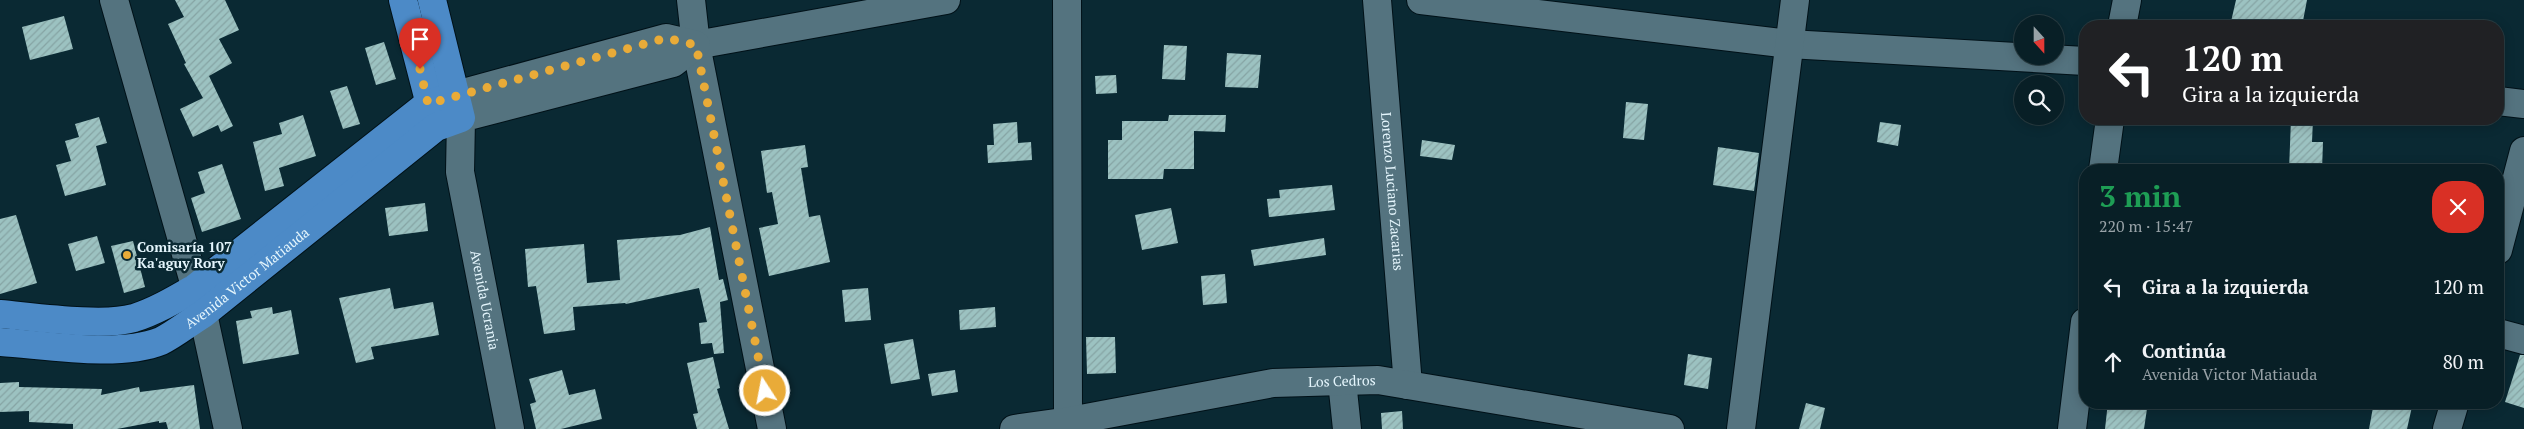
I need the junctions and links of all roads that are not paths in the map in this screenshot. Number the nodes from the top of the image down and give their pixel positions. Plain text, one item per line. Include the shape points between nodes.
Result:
1 (114, 0) edge
2 (403, 0) edge
3 (432, 0) edge
4 (691, 0) edge
5 (946, 0) edge
6 (1067, 0) edge
7 (1377, 0) edge
8 (1421, 0) edge
9 (1795, 0) edge
10 (2127, 0) edge
11 (2123, 20) edge
12 (1789, 44) junction
13 (696, 45) junction
14 (2079, 61) edge
15 (2504, 102) edge
16 (2524, 104) edge
17 (458, 106) junction
18 (432, 115) junction
19 (2109, 125) edge
20 (2524, 151) edge
21 (2104, 164) edge
22 (460, 172) junction
23 (2504, 227) edge
24 (195, 288) junction
25 (0, 314) edge
26 (203, 314) junction
27 (2504, 335) edge
28 (2524, 340) edge
29 (0, 342) edge
30 (2079, 371) edge
31 (1342, 381) junction
32 (1408, 385) junction
33 (2453, 409) edge
34 (1070, 425) edge
35 (228, 429) edge
36 (510, 429) edge
37 (772, 429) edge
38 (1014, 429) edge
39 (1347, 429) edge
40 (1670, 429) edge
41 (1740, 429) edge
42 (2072, 429) edge
43 (2447, 429) edge

1 - 24 street
2 - 18 main road, Avenida Ucrania
3 - 17 main road, Avenida Ucrania
4 - 13 street
5 - 13 street
6 - 34 street
7 - 32 street, Lorenzo Luciano Zacarias
8 - 12 street
9 - 12 street
10 - 11 street
12 - 14 street
12 - 41 street
13 - 17 street via 666,38
13 - 37 street
15 - 16 street
17 - 18 main road, Avenida Victor Matiauda
17 - 22 street, Avenida Ucrania
18 - 22 street, Avenida Ucrania
18 - 24 main road, Avenida Victor Matiauda
18 - 26 main road, Avenida Victor Matiauda
19 - 21 street
20 - 23 street
22 - 36 street, Avenida Ucrania
24 - 25 main road, Avenida Victor Matiauda via 164,306 132,318 94,321
24 - 26 street
26 - 29 main road, Avenida Victor Matiauda via 161,340 133,348
26 - 35 street
27 - 28 street
30 - 42 street
31 - 32 street, Los Cedros via 1378,380
31 - 34 street, Los Cedros via 1273,383
31 - 39 street
32 - 40 street, Los Cedros
33 - 43 street
34 - 38 street, Los Cedros

